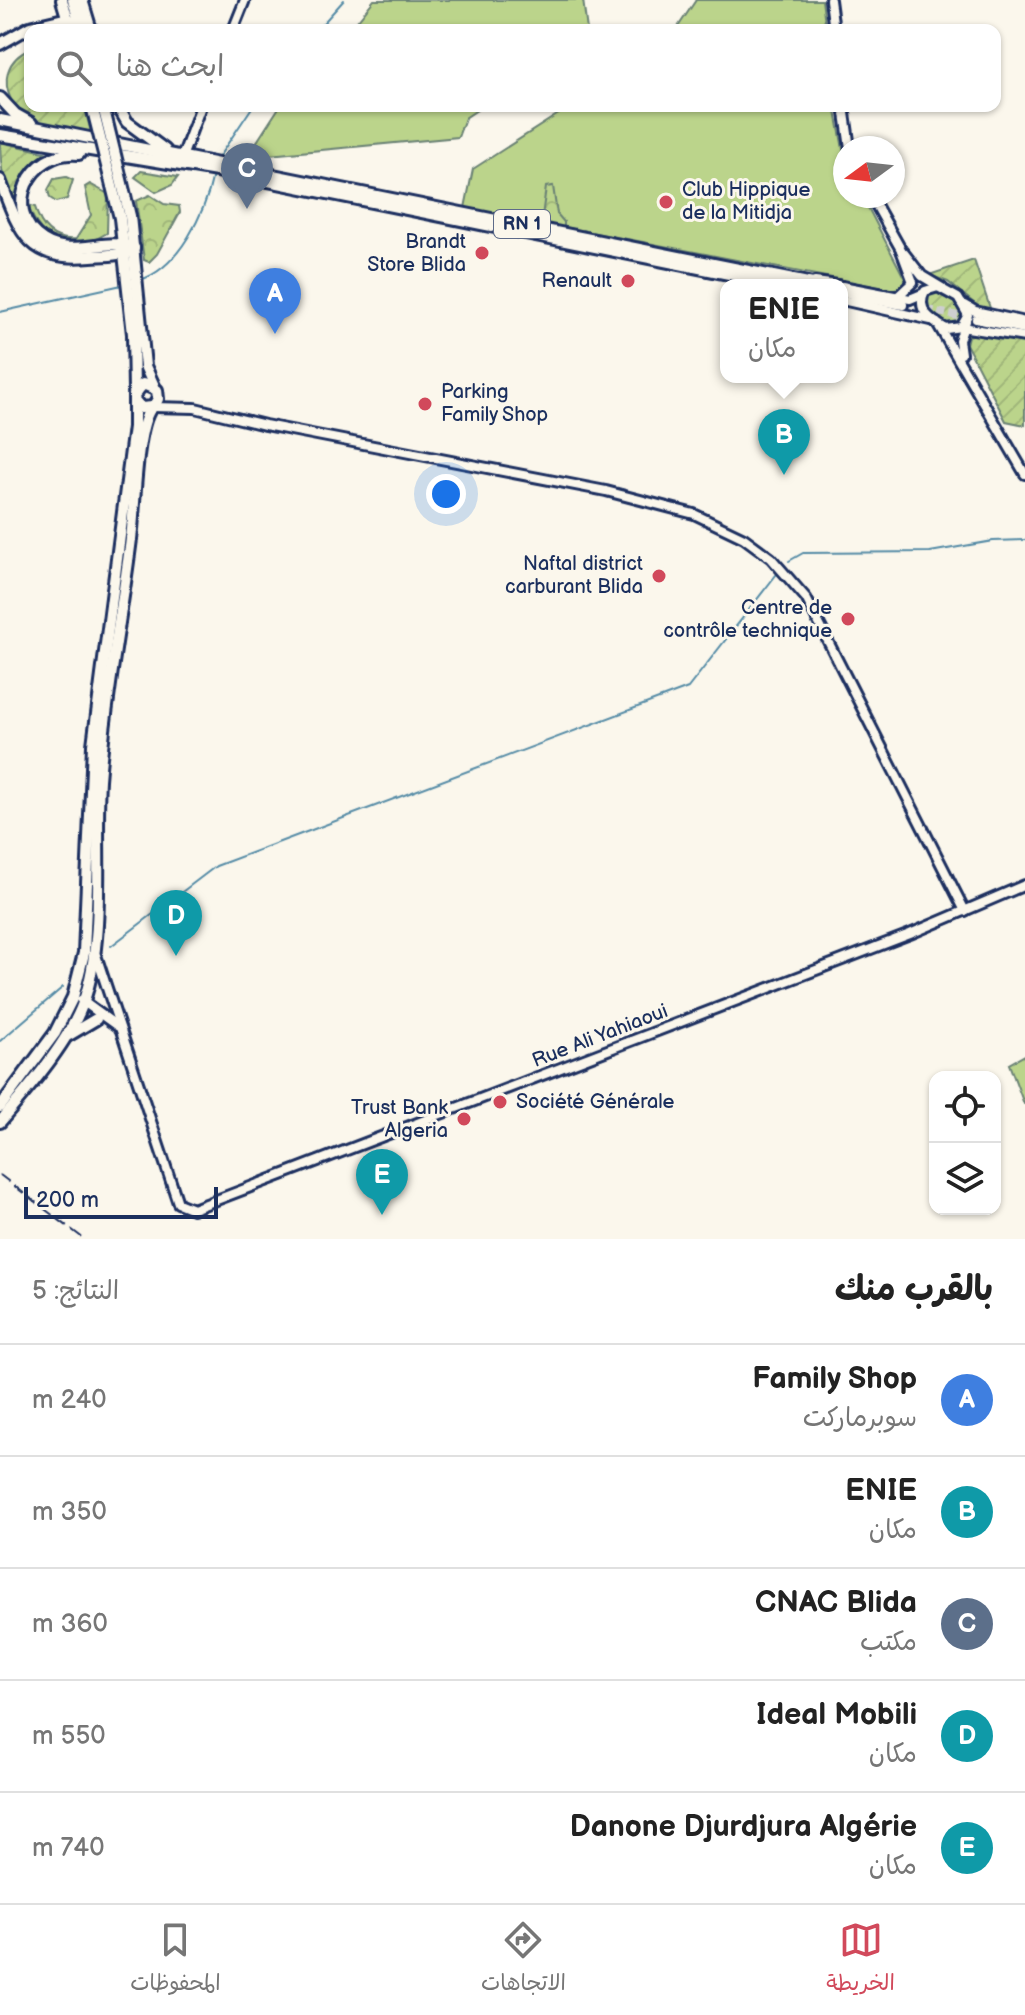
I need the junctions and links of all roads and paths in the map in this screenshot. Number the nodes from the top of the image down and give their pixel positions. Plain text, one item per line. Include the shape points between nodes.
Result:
1 (61, 0) edge
2 (73, 0) edge
3 (82, 0) edge
4 (245, 0) edge
5 (830, 0) edge
6 (52, 24) edge
7 (74, 24) edge
8 (89, 24) edge
9 (235, 24) edge
10 (833, 24) edge
11 (24, 30) edge
12 (24, 37) edge
13 (0, 44) edge
14 (0, 55) edge
15 (0, 98) edge
16 (94, 112) edge
17 (104, 112) edge
18 (122, 112) edge
19 (198, 112) edge
20 (845, 112) edge
21 (0, 120) edge
22 (43, 129) junction
23 (0, 135) edge
24 (848, 136) edge
25 (98, 153) junction
26 (178, 156) junction
27 (205, 165) junction
28 (0, 180) edge
29 (878, 208) edge
30 (125, 217) junction
31 (101, 247) junction
32 (127, 248) junction
33 (901, 250) junction
34 (771, 279) edge
35 (942, 288) junction
36 (848, 292) edge
37 (848, 293) edge
38 (848, 293) edge
39 (923, 294) junction
40 (897, 297) junction
41 (865, 298) joint
42 (134, 299) junction
43 (903, 305) tunnel mouth
44 (965, 305) junction
45 (1025, 322) edge
46 (937, 323) junction
47 (967, 323) junction
48 (1025, 329) edge
49 (1025, 337) edge
50 (965, 366) junction
51 (156, 389) junction
52 (134, 396) junction
53 (178, 405) junction
54 (152, 407) junction
55 (1025, 474) edge
56 (1025, 885) edge
57 (965, 911) junction
58 (95, 952) junction
59 (76, 1003) junction
60 (96, 1019) junction
61 (117, 1026) junction
62 (61, 1041) junction
63 (4, 1107) edge
64 (0, 1122) edge

1 - 6 highway
1 - 7 highway
2 - 7 highway
3 - 8 highway
4 - 9 main road
5 - 10 main road
11 - 13 highway
12 - 14 highway
15 - 22 highway via 15,114
16 - 30 highway, bridge
17 - 30 highway, bridge
18 - 26 highway via 134,128
19 - 26 main road
20 - 24 main road
21 - 22 highway, RN 1
22 - 26 highway, RN 1
23 - 25 highway, RN 1
25 - 27 highway, RN 1
25 - 31 highway via 65,155 36,165 21,204 44,241 80,249
26 - 27 highway, RN 1
27 - 34 highway, RN 1
28 - 32 highway via 14,221 40,249 70,257
29 - 33 main road
30 - 31 highway
30 - 32 highway
31 - 32 highway
32 - 42 highway
33 - 35 main road via 922,276
33 - 39 main road
33 - 40 main road via 913,282
35 - 39 main road
35 - 44 main road
36 - 40 main road, RN 1
37 - 41 highway, RN 1
38 - 46 main road, RN 1
39 - 40 main road, RN 1
39 - 46 main road via 923,310
41 - 43 main road, RN 1
42 - 51 highway via 145,366
42 - 52 highway
44 - 45 main road
44 - 47 main road
46 - 47 main road via 951,330
46 - 50 main road
47 - 48 main road
47 - 49 main road
47 - 50 main road via 959,345
50 - 55 main road
51 - 52 highway via 143,384
51 - 53 main road
51 - 54 highway via 158,399
52 - 54 highway via 141,408
52 - 59 highway via 93,745 84,953
53 - 54 main road
53 - 57 main road via 606,491 694,514 744,538 771,558 806,598
54 - 58 highway via 143,427 105,709
56 - 57 main road, Rue Ali Yahiaoui
57 - 61 main road, Rue Ali Yahiaoui via 201,1208 178,1203
58 - 59 highway
58 - 61 main road
59 - 60 main road
59 - 61 main road
59 - 62 highway
59 - 63 highway
60 - 61 main road
60 - 62 highway
62 - 63 highway
63 - 64 highway

